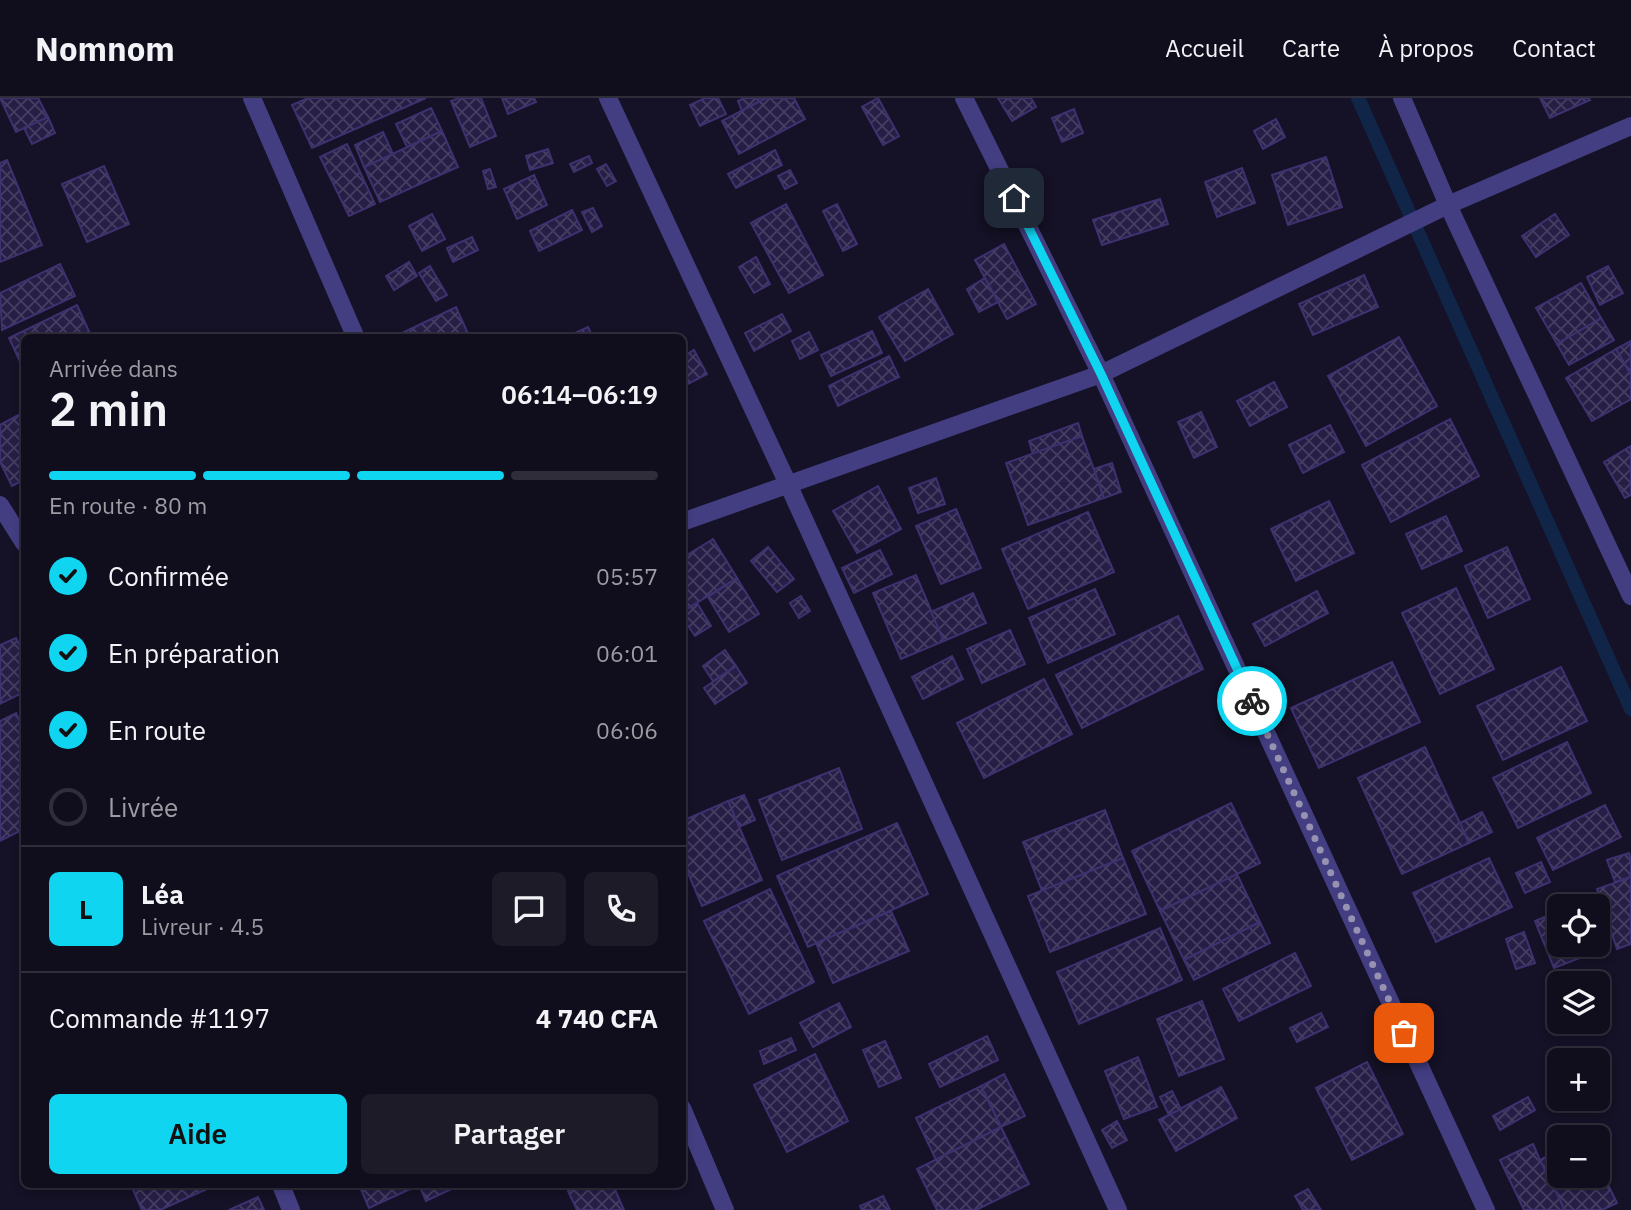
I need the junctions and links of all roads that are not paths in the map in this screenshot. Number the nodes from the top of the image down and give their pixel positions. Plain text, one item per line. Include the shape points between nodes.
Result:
1 (252, 98) edge
2 (608, 98) edge
3 (964, 98) edge
4 (1402, 98) edge
5 (1631, 126) edge
6 (1448, 205) junction
7 (354, 334) edge
8 (1101, 374) junction
9 (788, 484) junction
10 (0, 505) edge
11 (686, 521) edge
12 (21, 538) edge
13 (1631, 596) edge
14 (686, 1117) edge
15 (282, 1188) edge
16 (291, 1210) edge
17 (725, 1210) edge
18 (1118, 1210) edge
19 (1486, 1210) edge

1 - 7 street
2 - 9 street
3 - 8 street
4 - 6 street
5 - 6 street
6 - 8 street
6 - 13 street
8 - 9 street
8 - 19 street
9 - 11 street
9 - 18 street
10 - 12 street
14 - 17 street
15 - 16 street

